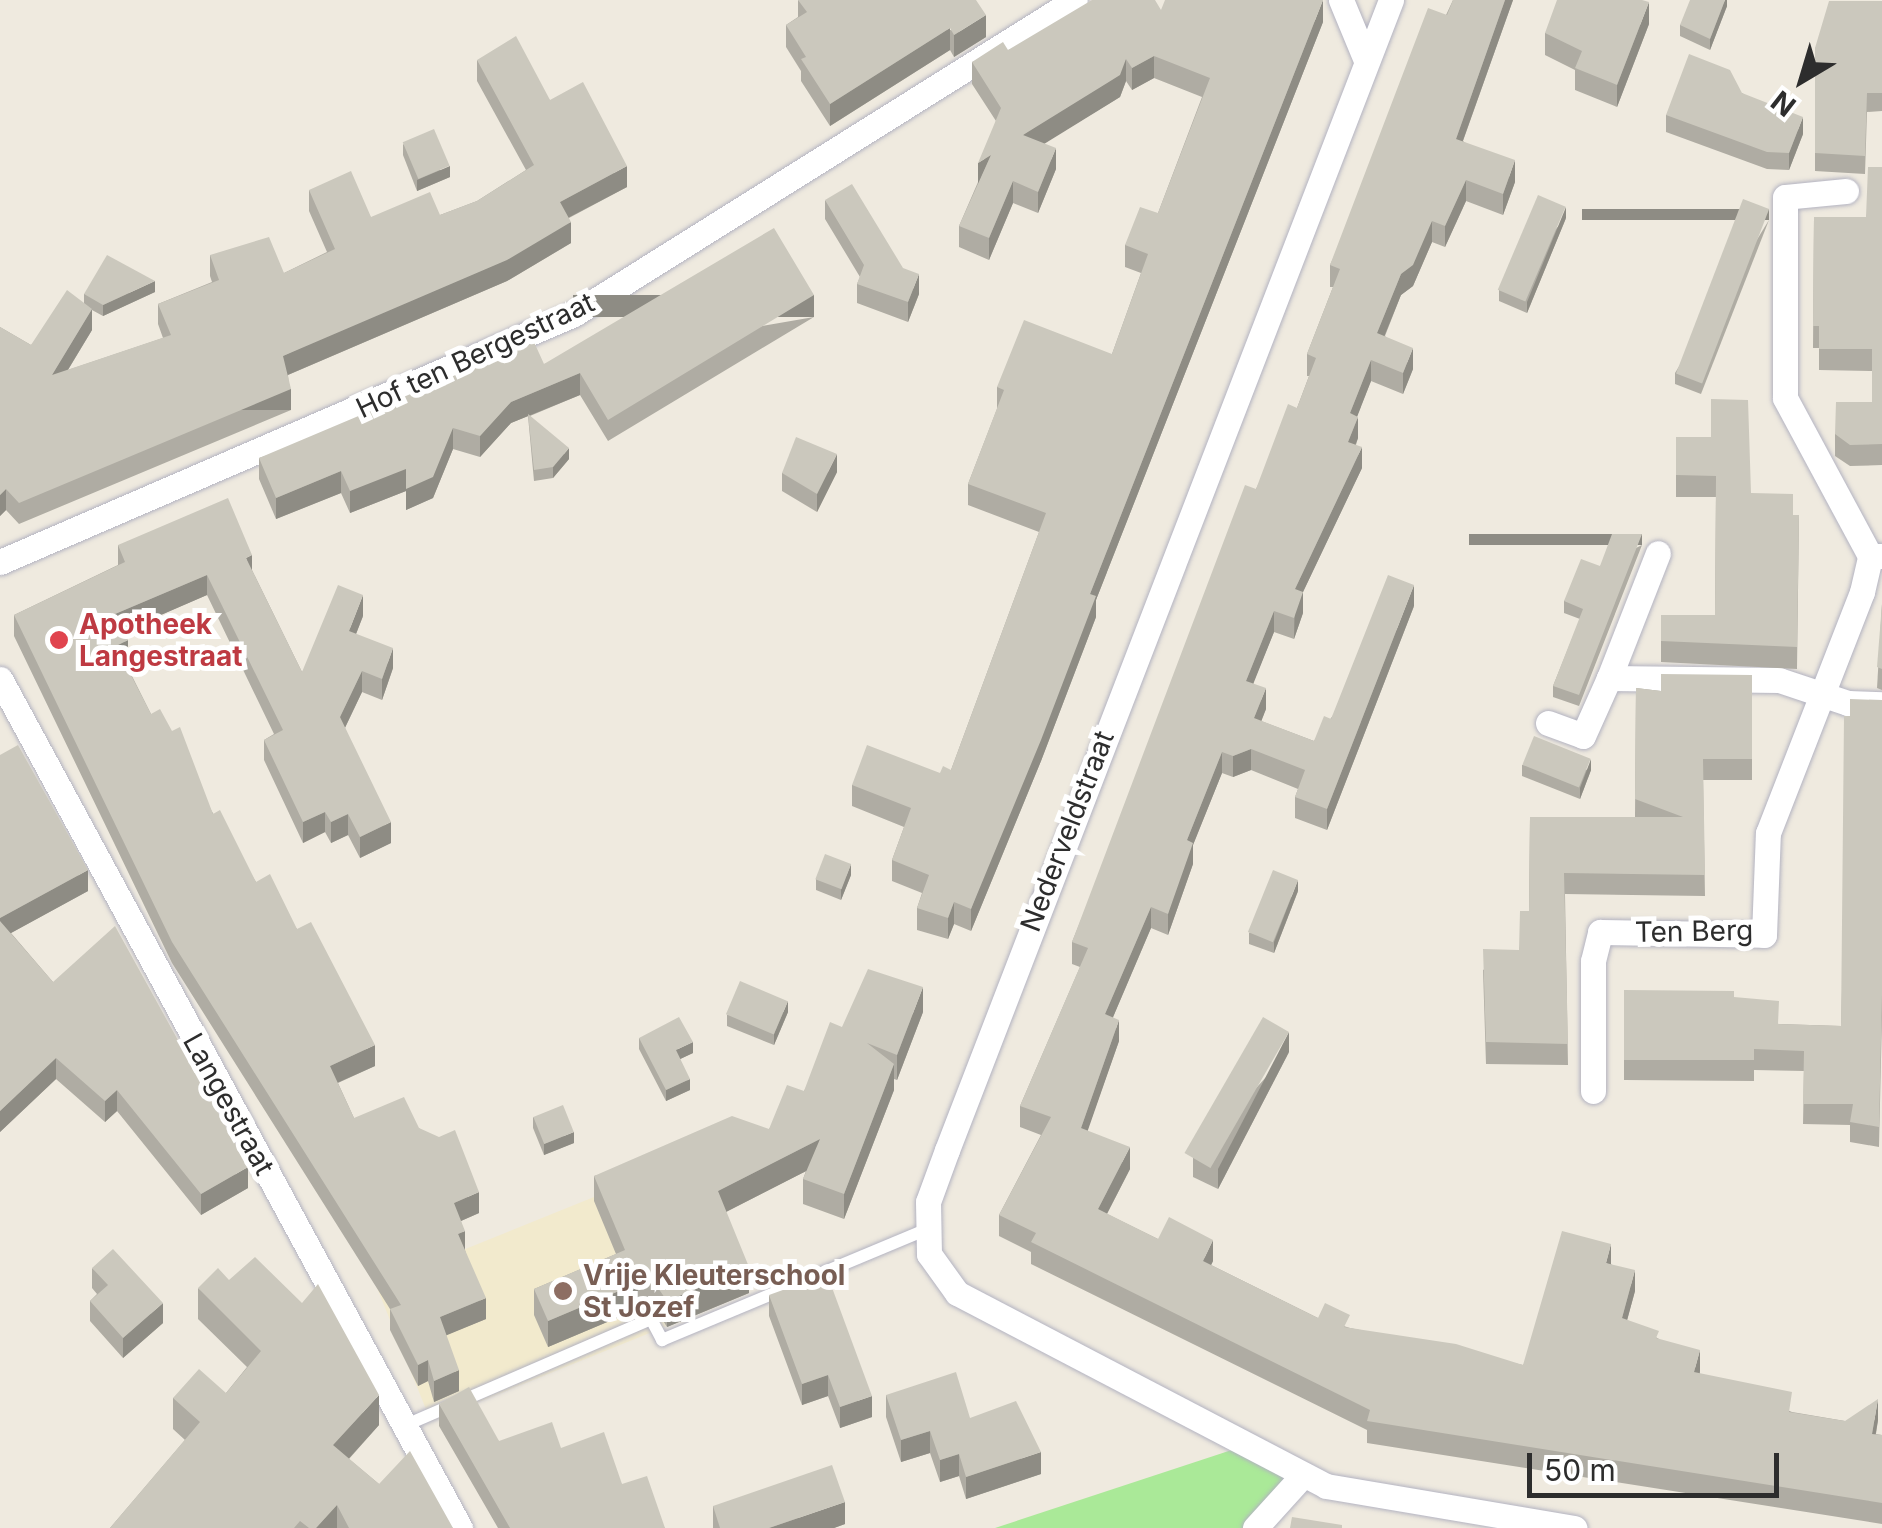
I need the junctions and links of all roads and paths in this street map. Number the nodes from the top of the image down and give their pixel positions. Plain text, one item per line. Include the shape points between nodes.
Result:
1 (1075, 0) edge
2 (1341, 0) edge
3 (1391, 0) edge
4 (1365, 58) junction
5 (1846, 191) dead end
6 (1658, 553) dead end
7 (1876, 556) edge
8 (0, 562) edge
9 (1609, 678) junction
10 (0, 679) edge
11 (1823, 697) junction
12 (1882, 704) edge
13 (1548, 723) dead end
14 (1593, 1091) dead end
15 (927, 1229) junction
16 (406, 1425) junction
17 (1303, 1475) junction
18 (460, 1528) edge
19 (1255, 1528) edge
20 (1574, 1528) edge

1 - 8 street, Hof ten Bergestraat via 574,314
2 - 4 street
3 - 4 street, Nederveldstraat
4 - 15 street, Nederveldstraat via 1000,1006 928,1202
5 - 7 street, Ten Berg via 1785,196 1785,398
6 - 9 street
7 - 11 street, Ten Berg
9 - 11 street via 1779,680
9 - 13 street via 1583,736
10 - 16 street, Langestraat
11 - 12 street
11 - 14 street, Ten Berg via 1768,833 1764,934 1600,932 1593,960
15 - 16 lane via 662,1340 651,1319
15 - 17 street, Nederveldstraat via 930,1260 958,1293
16 - 18 street, Langestraat
17 - 19 street
17 - 20 street, Nederveldstraat via 1326,1486

